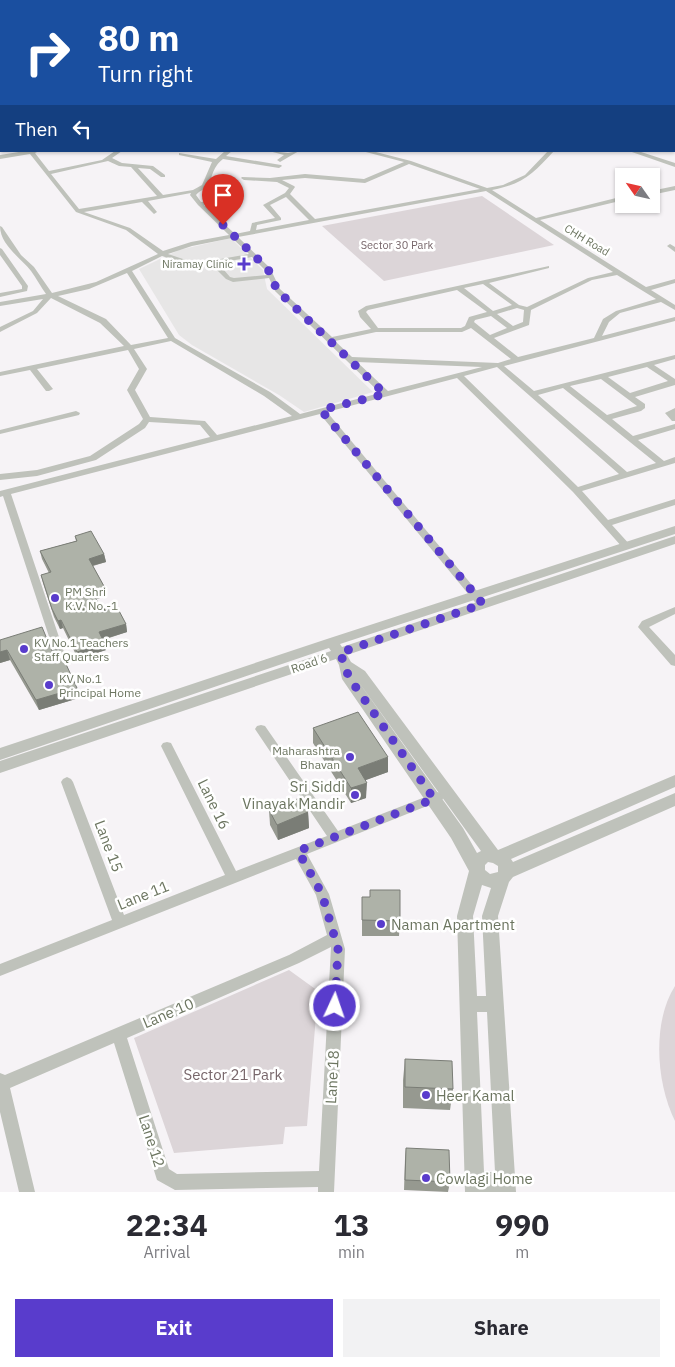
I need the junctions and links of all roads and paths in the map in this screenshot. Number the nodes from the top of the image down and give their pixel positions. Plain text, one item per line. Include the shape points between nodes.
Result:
1 (34, 152) edge
2 (118, 152) edge
3 (228, 152) edge
4 (276, 152) edge
5 (294, 152) edge
6 (369, 152) edge
7 (550, 152) edge
8 (635, 152) edge
9 (181, 154) dead end
10 (290, 155) junction
11 (0, 157) edge
12 (109, 159) junction
13 (219, 159) junction
14 (409, 162) junction
15 (673, 164) edge
16 (133, 166) junction
17 (48, 173) junction
18 (163, 176) dead end
19 (244, 178) dead end
20 (272, 179) junction
21 (675, 188) edge
22 (488, 190) junction
23 (195, 191) junction
24 (660, 191) edge
25 (287, 194) junction
26 (161, 196) junction
27 (242, 196) dead end
28 (143, 199) junction
29 (615, 200) edge
30 (200, 204) junction
31 (78, 211) junction
32 (154, 212) dead end
33 (534, 220) junction
34 (313, 221) junction
35 (0, 228) edge
36 (253, 232) junction
37 (234, 236) junction
38 (0, 250) edge
39 (162, 254) junction
40 (255, 255) junction
41 (214, 263) junction
42 (9, 266) junction
43 (0, 267) edge
44 (547, 267) dead end
45 (128, 270) junction
46 (620, 272) junction
47 (272, 276) junction
48 (675, 281) edge
49 (484, 282) junction
50 (459, 288) junction
51 (645, 289) junction
52 (0, 295) edge
53 (50, 295) junction
54 (662, 300) junction
55 (0, 304) edge
56 (517, 306) junction
57 (675, 308) edge
58 (528, 309) junction
59 (492, 313) junction
60 (675, 320) edge
61 (470, 323) junction
62 (513, 329) junction
63 (0, 330) edge
64 (376, 330) junction
65 (489, 338) junction
66 (172, 339) junction
67 (597, 339) junction
68 (330, 340) junction
69 (130, 348) junction
70 (675, 357) edge
71 (350, 359) junction
72 (517, 360) junction
73 (648, 364) junction
74 (499, 365) junction
75 (31, 367) junction
76 (0, 374) edge
77 (458, 375) junction
78 (602, 376) junction
79 (674, 383) edge
80 (565, 386) junction
81 (49, 389) dead end
82 (385, 394) junction
83 (532, 394) junction
84 (629, 396) junction
85 (321, 410) junction
86 (675, 410) edge
87 (76, 413) dead end
88 (298, 416) junction
89 (607, 418) junction
90 (147, 419) junction
91 (675, 419) edge
92 (675, 426) edge
93 (0, 431) edge
94 (215, 438) junction
95 (633, 439) junction
96 (675, 460) edge
97 (663, 464) junction
98 (625, 475) junction
99 (0, 477) edge
100 (576, 490) junction
101 (3, 493) edge
102 (675, 502) edge
103 (608, 524) junction
104 (675, 530) edge
105 (675, 540) edge
106 (626, 546) junction
107 (480, 600) junction
108 (675, 610) edge
109 (59, 652) edge
110 (339, 653) junction
111 (675, 662) edge
112 (262, 729) dead end
113 (167, 746) dead end
114 (0, 754) edge
115 (0, 768) edge
116 (675, 781) edge
117 (67, 782) dead end
118 (448, 792) junction
119 (434, 799) junction
120 (675, 799) edge
121 (334, 836) junction
122 (298, 851) junction
123 (495, 856) junction
124 (476, 870) junction
125 (504, 875) junction
126 (232, 877) junction
127 (120, 922) junction
128 (335, 938) junction
129 (0, 967) edge
130 (468, 1004) junction
131 (495, 1004) junction
132 (118, 1034) junction
133 (0, 1084) edge
134 (326, 1185) edge
135 (475, 1187) edge
136 (506, 1188) edge
137 (27, 1192) edge

1 - 11 street
1 - 17 street
2 - 12 street
3 - 13 street
4 - 10 street
5 - 10 street
6 - 14 street, CHH Road
7 - 22 street via 527,176
8 - 15 street
9 - 13 street
10 - 13 street via 280,163
12 - 16 street
12 - 17 street
13 - 23 street via 204,186
14 - 20 street via 365,181 305,176
14 - 22 street, CHH Road
16 - 18 street via 151,167
16 - 26 street
17 - 31 street
19 - 20 street
20 - 25 street via 291,186
21 - 24 street
22 - 33 street, CHH Road
22 - 34 street
23 - 26 street
23 - 30 street via 193,195
25 - 34 street
25 - 36 street via 266,205 278,219 254,224
26 - 28 street
27 - 30 street
28 - 31 street
28 - 32 street
29 - 33 street
30 - 37 street
31 - 39 street via 128,229
33 - 46 street, CHH Road
34 - 36 street
35 - 53 street
36 - 37 street
37 - 39 street
37 - 40 street
38 - 42 street
39 - 41 street via 188,263
39 - 45 street
40 - 41 street
40 - 47 street
41 - 47 street via 233,280
42 - 43 street
42 - 52 street via 25,290
44 - 49 street
45 - 53 street via 83,288
45 - 66 street
46 - 51 street, CHH Road
46 - 58 street via 590,279
47 - 68 street via 277,290
48 - 51 street
49 - 50 street
49 - 56 street
50 - 59 street
50 - 64 street via 366,308 363,315
51 - 54 street, CHH Road
53 - 55 street
53 - 63 street via 35,312
53 - 69 street via 103,321
54 - 57 street, CHH Road
54 - 67 street via 618,312 606,322
56 - 58 street
56 - 59 street
58 - 62 street via 526,323
59 - 61 street
59 - 62 street
60 - 67 street
61 - 64 street via 462,330
61 - 65 street
62 - 65 street
64 - 68 street
65 - 72 street
66 - 69 street
66 - 88 street via 267,394
67 - 72 street
68 - 71 street
69 - 75 street
69 - 90 street via 143,369 131,390
70 - 73 street
71 - 74 street
71 - 82 street
72 - 74 street
73 - 78 street
73 - 79 street
74 - 77 street
74 - 83 street
75 - 76 street
75 - 81 street
77 - 82 street
77 - 100 street
78 - 80 street
78 - 84 street
79 - 84 street
80 - 83 street
80 - 89 street
82 - 85 street
83 - 98 street
84 - 89 street via 641,408
85 - 88 street
85 - 107 street
86 - 91 street via 669,415
87 - 93 street
88 - 94 street
89 - 95 street
90 - 94 street via 202,423
90 - 99 street via 142,426 93,458 37,473
92 - 95 street
94 - 101 street
95 - 97 street
96 - 97 street
97 - 98 street
98 - 100 street
100 - 103 street
101 - 109 street
102 - 103 street
103 - 106 street
104 - 106 street, Road 6
105 - 107 street, Road 6
106 - 107 street, Road 6
107 - 110 street, Road 6
108 - 111 street via 643,627
110 - 114 street, Road 6
110 - 115 street, Road 6
110 - 118 street via 360,674
110 - 119 street via 348,676
112 - 121 street
113 - 126 street, Lane 16
116 - 123 street
117 - 127 street, Lane 15
118 - 119 street, Lane 11
118 - 123 street
119 - 121 street, Lane 11
119 - 124 street via 458,833
120 - 125 street
121 - 122 street, Lane 11
122 - 126 street, Lane 11
122 - 128 street, Lane 18 via 322,894
123 - 124 street via 479,859
123 - 125 street via 505,863
124 - 125 street via 488,881
124 - 130 street via 466,916
125 - 131 street via 490,916
126 - 127 street, Lane 11
127 - 129 street, Lane 11
128 - 132 street, Lane 10 via 294,959
128 - 134 street, Lane 18 via 338,949
130 - 131 street
130 - 135 street
131 - 136 street
132 - 133 street, Lane 10
132 - 134 street, Lane 12 via 163,1174 169,1179 175,1182
133 - 137 street
135 - 136 street

